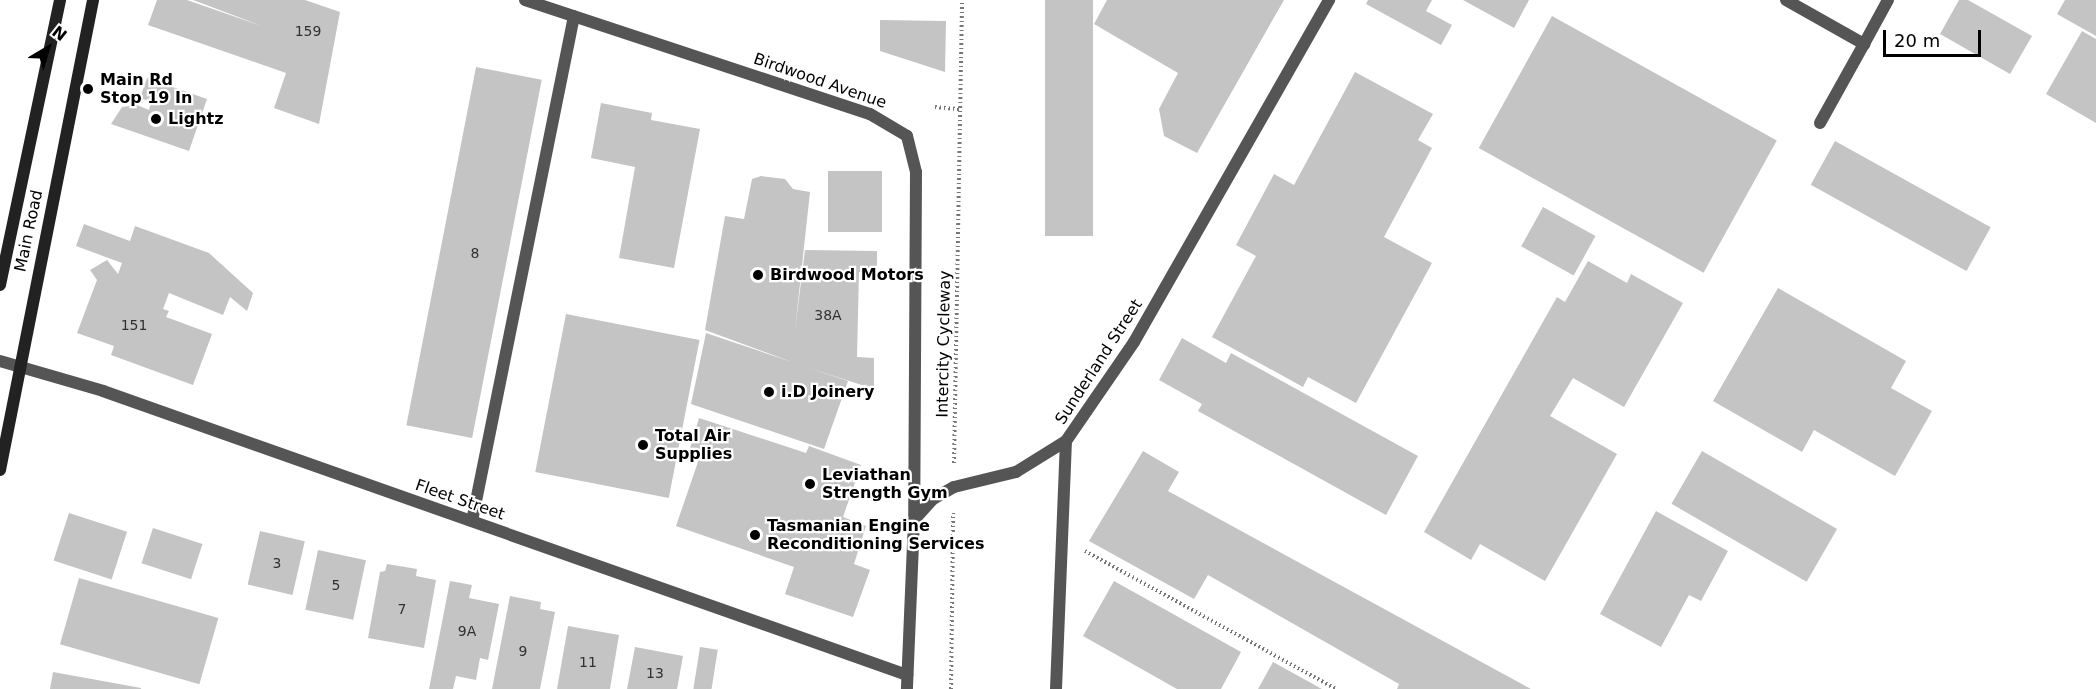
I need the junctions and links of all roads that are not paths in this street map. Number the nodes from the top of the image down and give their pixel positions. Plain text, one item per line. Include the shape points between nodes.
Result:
1 (60, 0) edge
2 (93, 0) edge
3 (525, 0) edge
4 (1329, 0) edge
5 (1786, 0) edge
6 (1888, 0) edge
7 (574, 16) junction
8 (1864, 44) junction
9 (1820, 123) dead end
10 (0, 285) edge
11 (0, 361) edge
12 (20, 365) junction
13 (1066, 441) junction
14 (0, 470) edge
15 (914, 520) junction
16 (471, 522) junction
17 (907, 675) junction
18 (907, 689) edge
19 (1056, 689) edge

1 - 10 main road, Main Road
2 - 12 main road, Main Road
3 - 7 street, Birdwood Avenue
4 - 13 street, Sunderland Street via 1134,342
5 - 8 street
6 - 8 street
7 - 15 street, Birdwood Avenue via 870,114 907,136 916,172
7 - 16 street
8 - 9 street
11 - 12 street, Fleet Street
12 - 14 main road, Main Road
12 - 16 street, Fleet Street
13 - 15 street, Sunderland Street via 1016,472 954,487 933,499
13 - 19 street
15 - 17 street
16 - 17 street, Fleet Street
17 - 18 street

